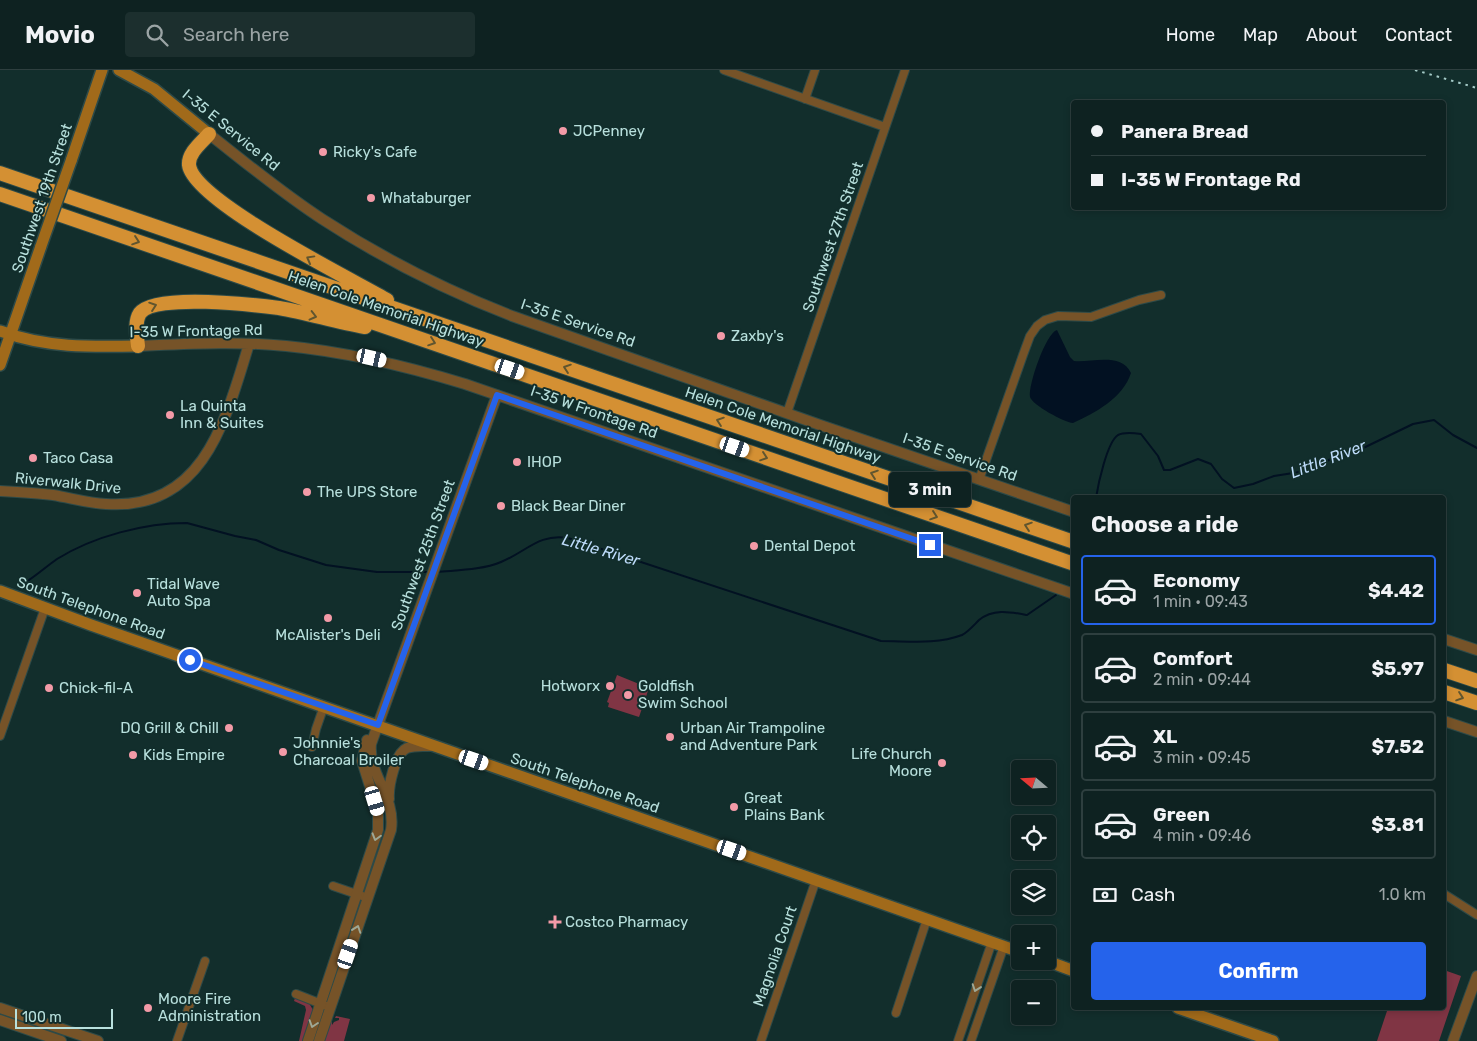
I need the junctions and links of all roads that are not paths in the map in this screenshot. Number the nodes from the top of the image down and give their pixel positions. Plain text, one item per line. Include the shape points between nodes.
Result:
1 (102, 70) edge
2 (119, 70) edge
3 (725, 70) edge
4 (815, 70) edge
5 (905, 70) edge
6 (805, 99) junction
7 (885, 127) junction
8 (209, 134) junction
9 (0, 174) edge
10 (0, 194) edge
11 (1161, 295) dead end
12 (416, 316) junction
13 (5, 333) edge
14 (410, 335) junction
15 (249, 344) junction
16 (138, 346) junction
17 (0, 364) edge
18 (497, 395) junction
19 (787, 413) junction
20 (979, 480) junction
21 (0, 492) edge
22 (1071, 511) edge
23 (1071, 541) edge
24 (1071, 563) edge
25 (0, 591) edge
26 (1071, 593) edge
27 (45, 608) junction
28 (1446, 640) edge
29 (1477, 650) edge
30 (1446, 671) edge
31 (1477, 681) edge
32 (1446, 693) edge
33 (1477, 703) edge
34 (324, 706) junction
35 (1446, 722) edge
36 (378, 725) junction
37 (1477, 732) edge
38 (0, 736) edge
39 (436, 746) junction
40 (312, 747) dead end
41 (389, 803) junction
42 (816, 880) junction
43 (334, 886) dead end
44 (356, 894) junction
45 (1446, 895) edge
46 (368, 898) junction
47 (1477, 915) edge
48 (927, 919) junction
49 (992, 942) junction
50 (1004, 946) junction
51 (1011, 949) edge
52 (204, 961) dead end
53 (1056, 964) edge
54 (1071, 970) edge
55 (1477, 976) edge
56 (296, 994) dead end
57 (325, 1005) junction
58 (0, 1008) edge
59 (1184, 1010) edge
60 (896, 1013) dead end
61 (0, 1020) edge
62 (61, 1041) edge
63 (98, 1041) edge
64 (177, 1041) edge
65 (308, 1041) edge
66 (318, 1041) edge
67 (761, 1041) edge
68 (958, 1041) edge
69 (971, 1041) edge
70 (1273, 1041) edge
71 (1452, 1041) edge

1 - 13 main road, Southwest 19th Street, bridge via 41,246
2 - 8 main road, I-35 E Service Rd via 154,89
3 - 6 street
4 - 6 street
5 - 7 street, Southwest 27th Street
6 - 7 street
7 - 19 street, Southwest 27th Street
12 -> 8 highway via 276,238 203,187 192,175 189,160
8 - 19 street, I-35 E Service Rd via 320,218 445,288 512,316
9 - 12 highway, Helen Cole Memorial Highway
10 -> 14 highway, Helen Cole Memorial Highway
11 - 20 street via 1090,317 1058,316 1037,326 1030,336
23 -> 12 highway, Helen Cole Memorial Highway
13 - 16 main road, I-35 W Frontage Rd via 65,346
13 - 17 main road, Southwest 19th Street
16 -> 14 highway via 136,325 140,313 150,306 167,303 222,302 258,306
14 -> 24 highway, Helen Cole Memorial Highway
15 - 16 street, I-35 W Frontage Rd
15 - 18 street, I-35 W Frontage Rd via 372,358
15 - 21 street, Riverwalk Drive via 224,416 200,465 168,492 143,501 107,504 52,495
18 - 26 street, I-35 W Frontage Rd
18 - 36 street, Southwest 25th Street
19 - 20 street, I-35 E Service Rd
20 - 22 street, I-35 E Service Rd
25 - 27 main road, South Telephone Road
27 - 34 main road, South Telephone Road
27 - 38 street
28 - 29 street
30 - 31 highway
32 -> 33 highway
34 - 36 main road, South Telephone Road
34 - 40 street
35 - 37 street
36 - 39 main road, South Telephone Road
36 - 41 street via 370,744 371,759
36 -> 44 street via 369,735 362,761 378,812 378,830
39 - 41 street via 405,748 398,757 392,777
39 - 42 main road, South Telephone Road
41 - 46 street via 391,830
42 - 48 main road, South Telephone Road
42 - 67 street, Magnolia Court
43 - 44 street
44 - 46 street
44 - 57 street
45 - 47 street
57 -> 46 street
48 - 49 main road, South Telephone Road
48 - 60 street
49 - 50 main road, South Telephone Road
49 -> 68 street
50 - 51 main road, South Telephone Road
50 - 69 street
52 - 64 street
53 - 54 main road
55 - 71 street
56 - 57 street
57 -> 65 street
57 - 66 street
58 - 63 street
59 - 70 main road
61 - 62 street

